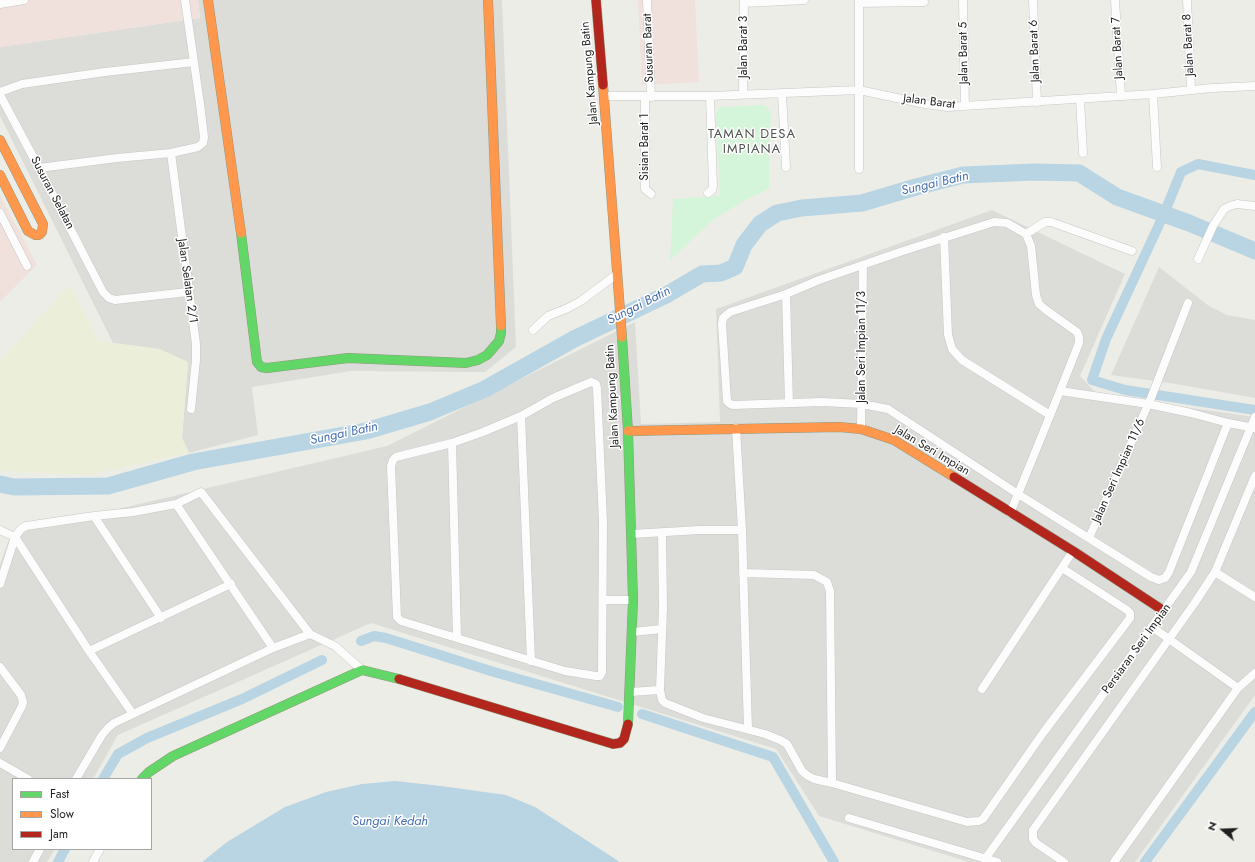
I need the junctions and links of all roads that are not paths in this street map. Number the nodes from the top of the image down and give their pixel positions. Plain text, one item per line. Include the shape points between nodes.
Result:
1 (24, 0) edge
2 (185, 0) edge
3 (208, 0) edge
4 (488, 0) edge
5 (596, 0) edge
6 (647, 0) edge
7 (804, 0) edge
8 (963, 0) edge
9 (1033, 0) edge
10 (1115, 0) edge
11 (1187, 0) edge
12 (744, 1) edge
13 (859, 2) edge
14 (924, 2) dead end
15 (0, 4) edge
16 (194, 62) junction
17 (1255, 86) edge
18 (859, 90) junction
19 (1191, 90) junction
20 (0, 92) edge
21 (782, 93) junction
22 (743, 94) junction
23 (1153, 94) junction
24 (0, 95) edge
25 (604, 96) junction
26 (710, 96) junction
27 (1121, 96) junction
28 (648, 97) junction
29 (1080, 99) junction
30 (1037, 102) junction
31 (965, 106) junction
32 (0, 140) edge
33 (171, 153) junction
34 (1083, 154) dead end
35 (786, 167) dead end
36 (1157, 167) dead end
37 (40, 168) junction
38 (859, 169) dead end
39 (0, 175) edge
40 (708, 193) dead end
41 (651, 194) dead end
42 (1255, 206) edge
43 (0, 213) edge
44 (1026, 234) junction
45 (944, 237) junction
46 (1132, 251) dead end
47 (1198, 260) dead end
48 (863, 265) junction
49 (27, 266) dead end
50 (617, 274) junction
51 (188, 292) junction
52 (786, 294) junction
53 (1188, 303) dead end
54 (533, 330) dead end
55 (1060, 391) junction
56 (1149, 401) junction
57 (789, 403) junction
58 (862, 404) junction
59 (191, 409) dead end
60 (1050, 415) junction
61 (521, 416) junction
62 (1228, 423) junction
63 (1254, 423) edge
64 (736, 428) junction
65 (861, 429) junction
66 (628, 431) junction
67 (452, 443) junction
68 (1255, 476) edge
69 (1018, 494) junction
70 (176, 504) junction
71 (1010, 513) junction
72 (94, 516) junction
73 (0, 530) edge
74 (742, 530) junction
75 (662, 533) junction
76 (631, 534) junction
77 (15, 537) junction
78 (1089, 538) junction
79 (1073, 551) junction
80 (1062, 568) junction
81 (1215, 572) junction
82 (743, 573) junction
83 (0, 584) edge
84 (231, 584) junction
85 (1255, 597) edge
86 (603, 600) junction
87 (633, 600) junction
88 (1164, 611) junction
89 (161, 618) junction
90 (1152, 627) junction
91 (662, 629) junction
92 (632, 632) junction
93 (310, 634) junction
94 (457, 638) junction
95 (1169, 638) junction
96 (273, 648) junction
97 (89, 651) junction
98 (531, 661) junction
99 (0, 667) edge
100 (362, 670) junction
101 (1255, 673) edge
102 (1238, 688) junction
103 (982, 689) dead end
104 (660, 690) junction
105 (630, 692) junction
106 (133, 714) junction
107 (748, 729) junction
108 (0, 748) edge
109 (0, 762) edge
110 (26, 778) edge
111 (77, 778) edge
112 (143, 778) edge
113 (832, 783) junction
114 (849, 818) dead end
115 (40, 850) edge
116 (99, 850) edge
117 (985, 859) junction
118 (34, 862) edge
119 (93, 862) edge
120 (997, 862) edge
121 (1064, 862) edge
122 (1114, 862) edge

1 - 15 street
2 - 16 street
3 - 4 street via 257,362 267,368 348,358 466,363 487,355 499,341 501,325
5 - 25 street, Jalan Kampung Batin
6 - 28 street, Susuran Barat
7 - 12 street
8 - 31 street, Jalan Barat 5
9 - 30 street, Jalan Barat 6
10 - 27 street, Jalan Barat 7
11 - 19 street, Jalan Barat 8
12 - 22 street, Jalan Barat 3
13 - 14 street
13 - 18 street
16 - 20 street via 22,84
16 - 33 street via 203,143 198,147
17 - 19 street, Jalan Barat
18 - 21 street, Jalan Barat
18 - 31 street, Jalan Barat via 924,104
18 - 38 street
19 - 23 street, Jalan Barat
21 - 22 street, Jalan Barat
21 - 35 street
22 - 26 street, Jalan Barat
23 - 27 street, Jalan Barat
23 - 36 street
24 - 37 street, Susuran Selatan
25 - 28 street, Jalan Barat
25 - 50 street, Jalan Kampung Batin
26 - 28 street, Jalan Barat
26 - 40 street via 713,186
27 - 29 street, Jalan Barat
28 - 41 street, Sisian Barat 1 via 645,189
29 - 30 street, Jalan Barat
29 - 34 street
30 - 31 street, Jalan Barat
32 - 39 street via 43,224 39,235 28,231
33 - 37 street
33 - 51 street, Jalan Selatan 2/1
37 - 51 street, Susuran Selatan via 103,292 109,298 115,300
42 - 47 street via 1244,204 1224,209 1213,226
43 - 49 street
44 - 45 street via 1007,223 994,222
44 - 46 street via 1045,222 1052,222
44 - 55 street via 1031,246 1039,304 1077,332 1080,337
45 - 48 street
45 - 60 street via 948,335 952,349 962,360
48 - 52 street
48 - 58 street, Jalan Seri Impian 11/3
50 - 54 street via 581,301 548,316
50 - 66 street, Jalan Kampung Batin
51 - 59 street, Jalan Selatan 2/1 via 196,344
52 - 57 street
52 - 57 street via 730,312 723,318 722,324 727,401 733,405
53 - 56 street, Jalan Seri Impian 11/6
55 - 56 street
55 - 60 street
56 - 62 street
56 - 78 street, Jalan Seri Impian 11/6
57 - 58 street
58 - 65 street, Jalan Seri Impian 11/3
58 - 69 street via 891,412
60 - 69 street
61 - 67 street
61 - 86 street via 553,398 591,382 596,384 603,522
61 - 98 street
62 - 63 street
62 - 78 street via 1165,578 1159,580 1151,577
63 - 88 street, Persiaran Seri Impian via 1196,562
64 - 65 street, Jalan Seri Impian
64 - 66 street, Jalan Seri Impian
64 - 74 street
65 - 71 street, Jalan Seri Impian via 894,440
66 - 76 street, Jalan Kampung Batin
67 - 94 street
67 - 94 street via 396,457 391,466 397,617 401,621
68 - 81 street
69 - 71 street
69 - 78 street
70 - 72 street
70 - 84 street
70 - 93 street via 201,492
71 - 79 street, Jalan Seri Impian
72 - 77 street via 33,524 21,529
72 - 89 street
73 - 77 street
74 - 75 street
74 - 82 street
75 - 76 street
75 - 91 street
76 - 87 street, Jalan Kampung Batin
77 - 83 street
77 - 97 street
79 - 80 street
79 - 88 street, Jalan Seri Impian
80 - 103 street
80 - 113 street via 1127,610 1130,618 1043,733 983,819 967,822
81 - 85 street
81 - 95 street
82 - 107 street
82 - 113 street via 814,575 827,582 830,591
84 - 89 street
84 - 96 street
86 - 87 street
86 - 98 street via 600,676 565,671
87 - 92 street, Jalan Kampung Batin
88 - 90 street, Persiaran Seri Impian
89 - 97 street
90 - 95 street
90 - 117 street, Persiaran Seri Impian
91 - 92 street
91 - 104 street
92 - 105 street, Jalan Kampung Batin
93 - 96 street
93 - 100 street via 334,646
94 - 98 street
95 - 102 street
95 - 121 street via 1034,830 1033,839 1036,843
96 - 106 street
97 - 106 street
99 - 108 street via 21,695 22,706
100 - 105 street, Jalan Kampung Batin via 613,744 620,743 627,730
100 - 112 street via 173,756
101 - 102 street
102 - 122 street
104 - 105 street
104 - 107 street via 662,700 670,706 703,718
106 - 111 street via 108,728
107 - 113 street via 787,744 802,771 814,779
109 - 110 street
114 - 117 street
115 - 118 street
116 - 119 street
117 - 120 street

